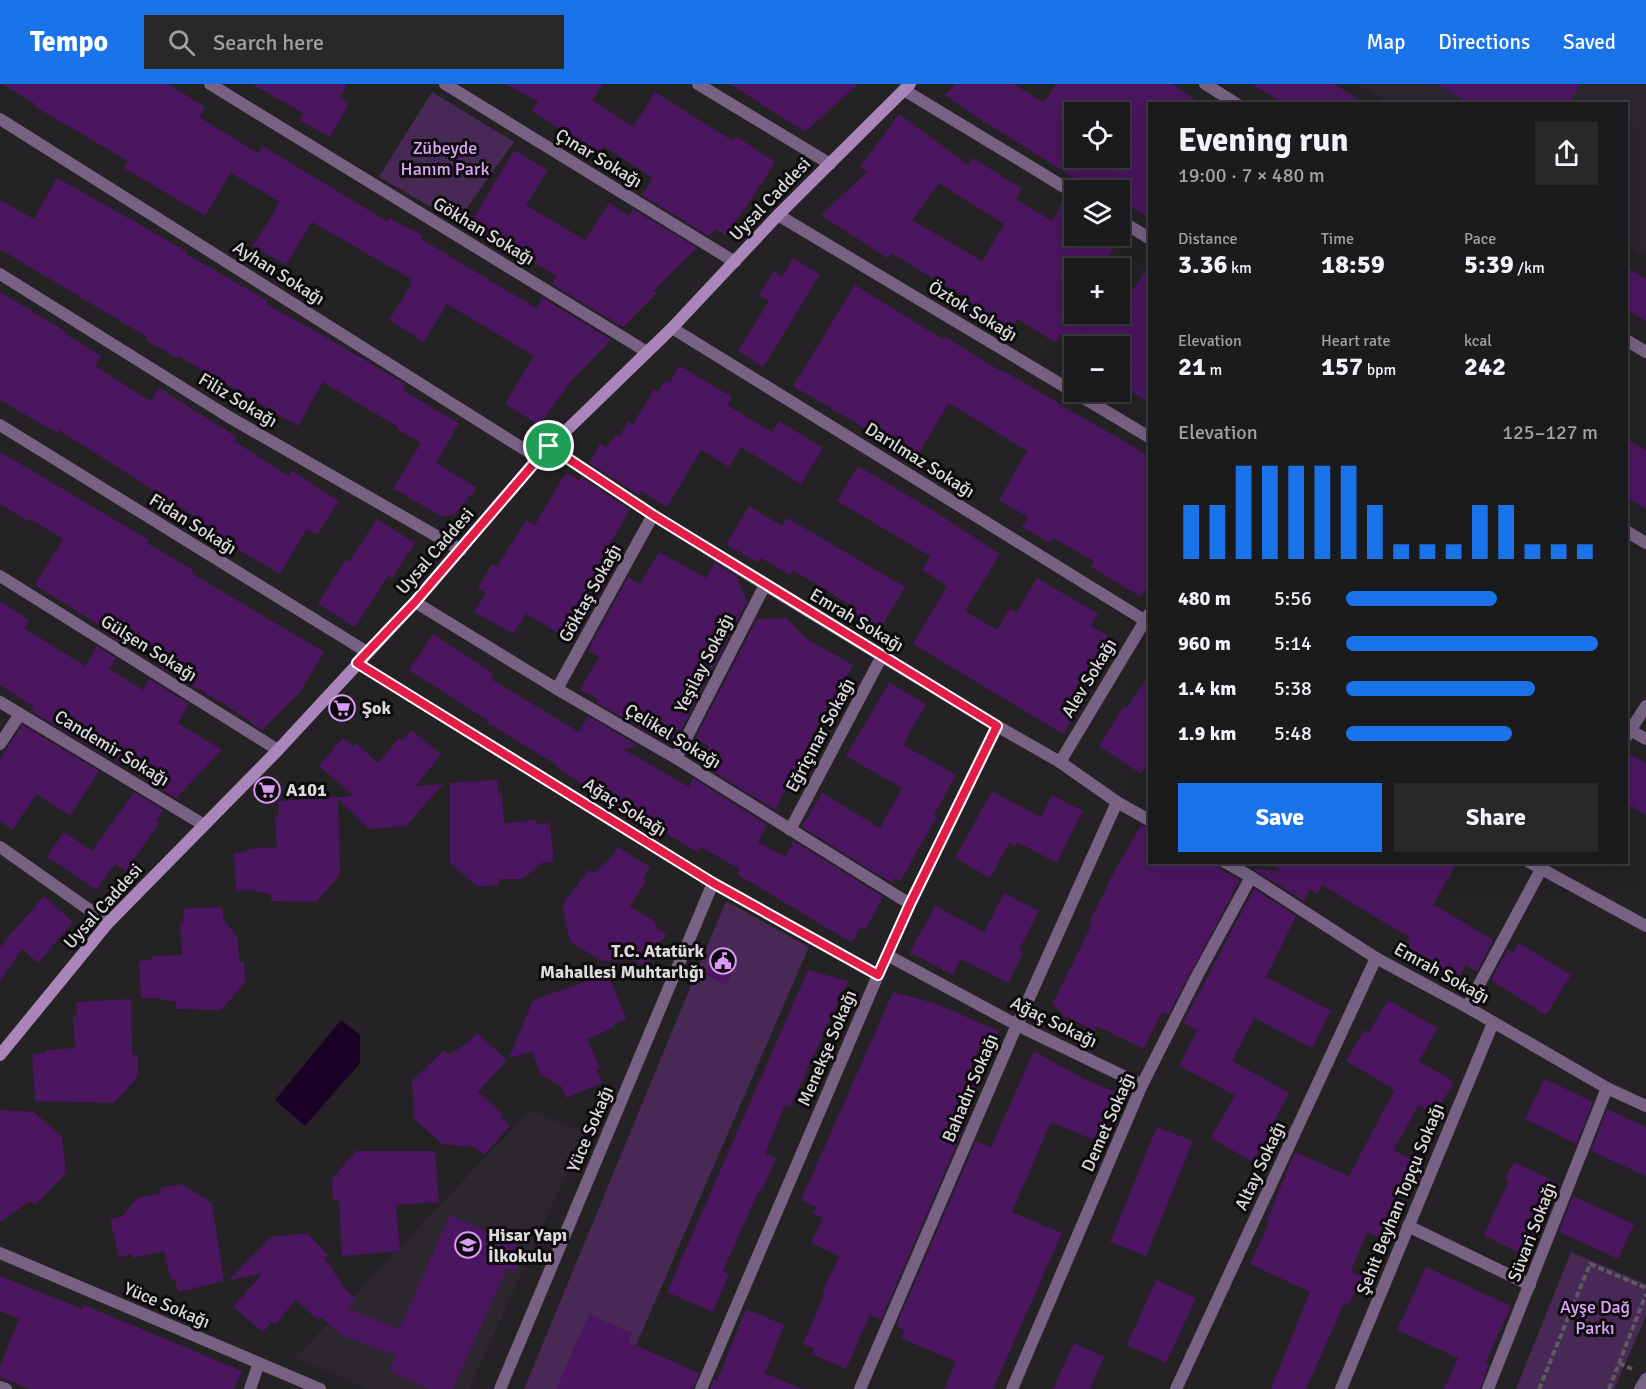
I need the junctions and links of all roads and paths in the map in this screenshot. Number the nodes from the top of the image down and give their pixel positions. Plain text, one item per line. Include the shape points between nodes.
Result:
1 (210, 84) edge
2 (445, 84) edge
3 (698, 84) edge
4 (1205, 84) edge
5 (907, 87) edge
6 (1234, 102) edge
7 (0, 119) edge
8 (830, 164) junction
9 (1064, 187) edge
10 (778, 215) junction
11 (1130, 227) edge
12 (1148, 237) edge
13 (735, 262) junction
14 (0, 274) edge
15 (672, 328) junction
16 (1628, 341) edge
17 (647, 352) junction
18 (1646, 352) edge
19 (0, 425) edge
20 (1148, 436) edge
21 (549, 446) junction
22 (538, 458) junction
23 (653, 515) junction
24 (1628, 532) edge
25 (1646, 543) edge
26 (461, 550) junction
27 (0, 576) edge
28 (765, 585) junction
29 (415, 602) junction
30 (1148, 619) edge
31 (367, 652) junction
32 (882, 656) junction
33 (357, 663) junction
34 (557, 689) junction
35 (0, 702) edge
36 (1646, 706) edge
37 (20, 714) junction
38 (997, 726) junction
39 (1628, 731) edge
40 (1628, 732) edge
41 (1646, 739) edge
42 (0, 744) edge
43 (278, 750) junction
44 (676, 758) junction
45 (1060, 762) junction
46 (1117, 802) junction
47 (1148, 819) edge
48 (204, 825) junction
49 (790, 830) junction
50 (0, 847) edge
51 (1228, 864) edge
52 (1543, 866) edge
53 (1251, 877) junction
54 (713, 883) junction
55 (910, 904) junction
56 (108, 923) junction
57 (1646, 926) edge
58 (887, 955) junction
59 (1376, 958) junction
60 (878, 975) junction
61 (1467, 1007) junction
62 (1493, 1023) junction
63 (1017, 1025) junction
64 (0, 1055) edge
65 (1142, 1085) junction
66 (1607, 1088) junction
67 (1646, 1106) edge
68 (1408, 1226) junction
69 (0, 1253) edge
70 (1530, 1285) junction
71 (1646, 1288) edge
72 (1646, 1294) edge
73 (259, 1363) junction
74 (1646, 1379) edge
75 (0, 1387) edge
76 (6, 1389) edge
77 (250, 1389) edge
78 (320, 1389) edge
79 (500, 1389) edge
80 (701, 1389) edge
81 (860, 1389) edge
82 (1012, 1389) edge
83 (1176, 1389) edge
84 (1341, 1389) edge
85 (1488, 1389) edge
86 (1539, 1389) edge
87 (1609, 1389) edge
88 (1640, 1389) edge

1 - 17 street, Gökhan Sokağı
2 - 13 street, Çınar Sokağı
3 - 8 street
4 - 6 street
5 - 8 street, Uysal Caddesi
5 - 9 street
7 - 22 street, Ayhan Sokağı
8 - 10 street, Uysal Caddesi
10 - 13 street, Uysal Caddesi
10 - 20 street, Öztok Sokağı
11 - 12 street
13 - 15 street, Uysal Caddesi
14 - 26 street, Filiz Sokağı via 229,417
15 - 17 street, Uysal Caddesi
15 - 30 street, Darılmaz Sokağı
16 - 18 street
17 - 21 street, Uysal Caddesi
19 - 31 street, Fidan Sokağı
21 - 22 street, Uysal Caddesi
21 - 23 street, Emrah Sokağı
22 - 26 street, Uysal Caddesi
23 - 28 street, Emrah Sokağı
23 - 34 street, Göktaş Sokağı
24 - 25 street
26 - 29 street, Uysal Caddesi
27 - 43 street, Gülşen Sokağı
28 - 32 street, Emrah Sokağı
28 - 44 street, Yeşilay Sokağı
29 - 31 street, Uysal Caddesi
29 - 34 street, Çelikel Sokağı
30 - 45 street, Alev Sokağı
31 - 33 street, Uysal Caddesi
32 - 38 street, Emrah Sokağı
32 - 49 street, Eğriçınar Sokağı
33 - 43 street, Uysal Caddesi
33 - 54 street, Ağaç Sokağı
34 - 44 street, Çelikel Sokağı
35 - 37 street, Candemir Sokağı
36 - 39 street
37 - 42 street
37 - 48 street, Candemir Sokağı
38 - 45 street, Emrah Sokağı
38 - 55 street, Menekşe Sokağı
40 - 41 street
43 - 48 street, Uysal Caddesi
44 - 49 street, Çelikel Sokağı
45 - 46 street, Emrah Sokağı
46 - 47 street, Emrah Sokağı
46 - 63 street, Bahadır Sokağı
48 - 56 street, Uysal Caddesi
49 - 55 street, Çelikel Sokağı
50 - 56 street
51 - 53 street, Emrah Sokağı
52 - 57 street
52 - 61 street
53 - 59 street, Emrah Sokağı
53 - 65 street, Demet Sokağı
54 - 60 street, Ağaç Sokağı
54 - 79 street, Yüce Sokağı
55 - 58 street, Menekşe Sokağı
56 - 64 street, Uysal Caddesi
58 - 60 street, Menekşe Sokağı
58 - 63 street, Ağaç Sokağı
59 - 61 street, Emrah Sokağı
59 - 83 street, Altay Sokağı
60 - 80 street, Menekşe Sokağı
61 - 62 street, Emrah Sokağı
62 - 66 street, Emrah Sokağı
62 - 68 street, Şehit Beyhan Topçu Sokağı
63 - 65 street, Ağaç Sokağı
63 - 81 street, Bahadır Sokağı
65 - 82 street, Demet Sokağı
66 - 67 street, Emrah Sokağı
66 - 70 street, Süvari Sokağı
68 - 70 street
68 - 84 street, Şehit Beyhan Topçu Sokağı
69 - 73 street, Yüce Sokağı
70 - 85 street, Süvari Sokağı
71 - 86 path via 1590,1264
72 - 87 path
73 - 77 street
73 - 78 street, Yüce Sokağı
74 - 88 street
75 - 76 street

